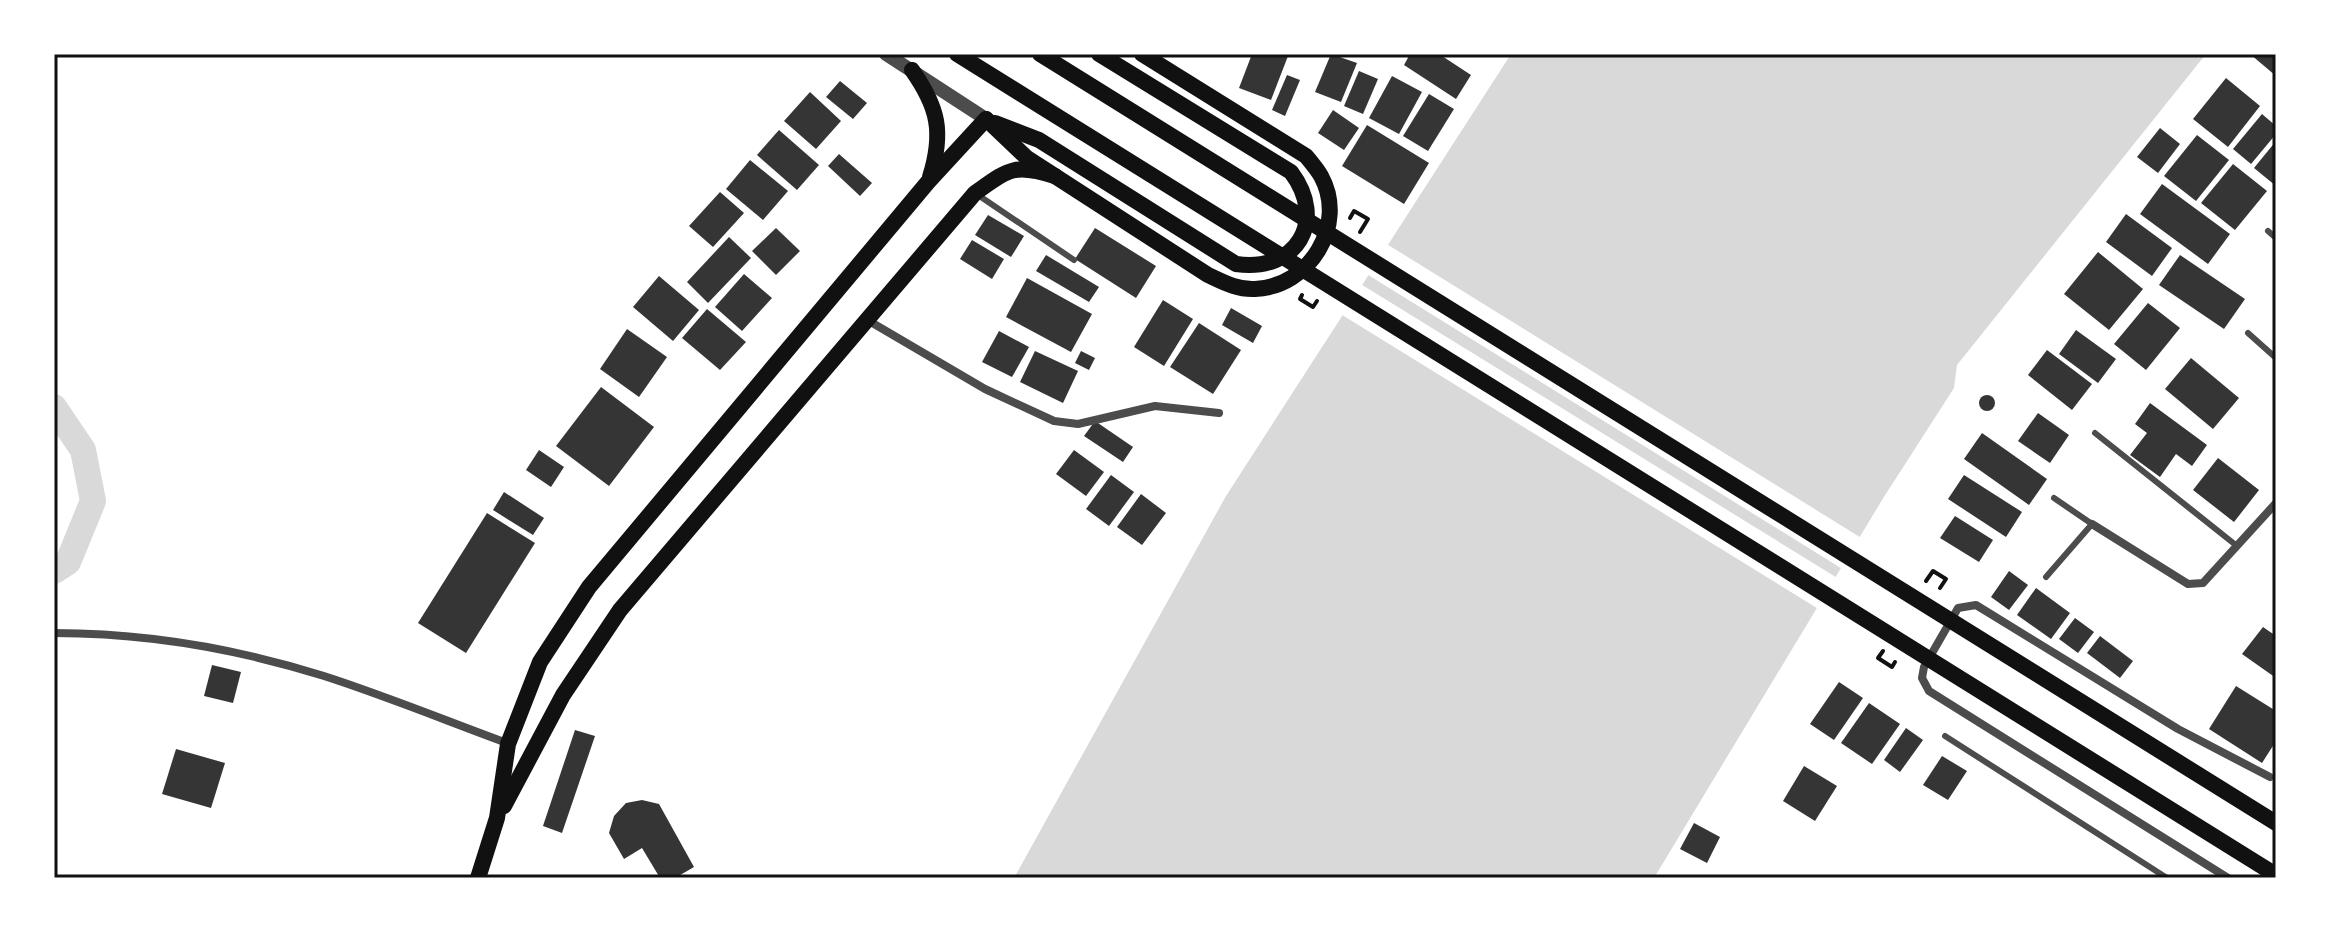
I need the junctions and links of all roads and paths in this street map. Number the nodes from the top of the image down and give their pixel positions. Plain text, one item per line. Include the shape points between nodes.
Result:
1 (886, 54) edge
2 (957, 54) edge
3 (1040, 54) edge
4 (1099, 54) edge
5 (1145, 55) edge
6 (912, 70) junction
7 (986, 119) junction
8 (1055, 176) junction
9 (928, 182) junction
10 (975, 193) junction
11 (1347, 221) dead end
12 (2268, 231) dead end
13 (1357, 237) dead end
14 (2276, 238) edge
15 (1074, 260) dead end
16 (869, 321) junction
17 (2248, 333) dead end
18 (2276, 358) edge
19 (1219, 413) dead end
20 (2095, 433) dead end
21 (2054, 498) dead end
22 (2276, 503) edge
23 (2092, 524) junction
24 (2237, 546) junction
25 (2046, 577) dead end
26 (1923, 586) dead end
27 (1940, 588) dead end
28 (54, 633) edge
29 (1945, 736) dead end
30 (508, 744) junction
31 (2273, 775) edge
32 (497, 818) junction
33 (2276, 823) edge
34 (2276, 875) edge
35 (478, 878) edge
36 (2167, 878) edge
37 (2228, 878) edge

1 - 6 street
2 - 34 main road
3 - 33 main road
4 - 7 main road via 1291,172 1302,187 1307,223 1288,254 1254,267 1236,264 1039,140
5 - 8 main road via 1306,156 1322,177 1330,202 1329,228 1319,252 1280,284 1255,289 1229,286
6 - 7 street
6 - 9 main road via 936,113 935,159
7 - 8 main road
7 - 9 main road
8 - 10 main road via 1028,168 1002,173
9 - 30 main road via 589,587 540,662
10 - 15 lane
10 - 16 main road
11 - 13 path via 1354,211 1368,219
12 - 14 lane
16 - 19 street via 985,389 1054,421 1078,424 1155,406
16 - 32 main road via 620,610 563,695
17 - 18 lane
20 - 24 lane
21 - 23 lane
22 - 24 street
23 - 24 street via 2188,584 2203,583
23 - 25 lane
26 - 27 path via 1933,571 1946,579
28 - 30 street via 102,633 273,661
29 - 36 lane
30 - 32 main road
31 - 37 street via 2178,729 1976,605 1958,608 1924,667 1922,678 1929,691
32 - 35 main road

